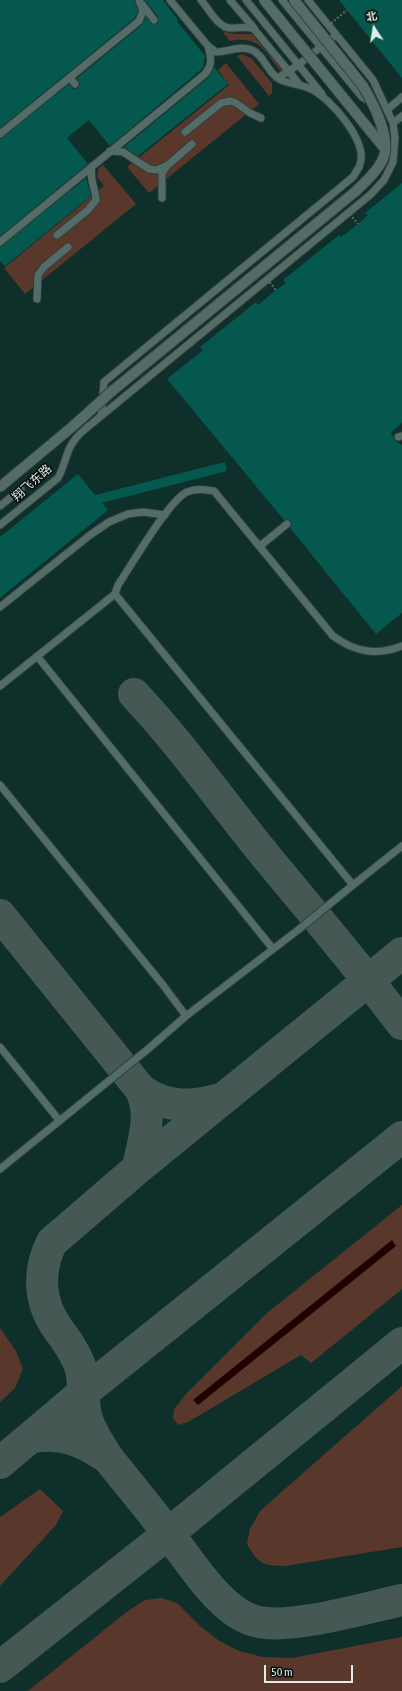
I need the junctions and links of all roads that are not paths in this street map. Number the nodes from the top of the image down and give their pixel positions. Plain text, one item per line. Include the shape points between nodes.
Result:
1 (170, 0) edge
2 (201, 0) edge
3 (230, 0) edge
4 (246, 0) edge
5 (264, 0) edge
6 (282, 0) edge
7 (294, 0) edge
8 (308, 0) edge
9 (140, 1) edge
10 (154, 20) dead end
11 (254, 28) junction
12 (336, 35) junction
13 (208, 46) junction
14 (321, 48) junction
15 (298, 65) junction
16 (289, 72) junction
17 (70, 78) junction
18 (278, 78) junction
19 (75, 84) dead end
20 (300, 85) junction
21 (324, 97) junction
22 (402, 97) edge
23 (387, 110) junction
24 (402, 116) edge
25 (261, 118) dead end
26 (393, 124) junction
27 (186, 132) dead end
28 (0, 134) edge
29 (192, 144) dead end
30 (385, 149) junction
31 (110, 151) junction
32 (168, 165) junction
33 (93, 166) junction
34 (162, 198) dead end
35 (58, 235) dead end
36 (0, 242) edge
37 (68, 247) dead end
38 (37, 299) dead end
39 (102, 416) junction
40 (0, 487) edge
41 (21, 489) dead end
42 (0, 506) edge
43 (165, 515) junction
44 (287, 524) dead end
45 (0, 525) edge
46 (260, 546) junction
47 (115, 594) junction
48 (0, 607) edge
49 (402, 646) edge
50 (37, 656) junction
51 (0, 686) edge
52 (0, 785) edge
53 (402, 846) edge
54 (353, 885) junction
55 (273, 949) junction
56 (186, 1016) junction
57 (0, 1047) edge
58 (59, 1120) junction
59 (0, 1169) edge

1 - 13 lane
2 - 11 lane via 224,27
3 - 11 lane
4 - 15 lane
5 - 30 main road, bridge
6 - 14 lane
7 - 30 main road, bridge via 366,91 379,117
8 - 12 lane, 翔飞东路
9 - 10 lane
9 - 17 lane via 143,11 139,21
11 - 16 lane
12 - 14 lane
12 - 23 lane, 翔飞东路 via 373,80
13 - 18 lane via 216,52 243,48 252,50
13 - 31 lane via 211,67 206,74
14 - 15 lane
14 - 23 lane via 362,97
15 - 16 lane
15 - 21 lane
16 - 18 lane
16 - 20 lane
17 - 19 lane
17 - 28 lane
18 - 20 lane
20 - 21 lane
21 - 39 lane via 354,134 360,149 361,164 352,177 104,382
22 - 23 lane
23 - 26 lane, 翔飞东路
24 - 26 lane
25 - 27 lane via 230,101 221,103
26 - 39 lane, 翔飞东路 via 393,162 384,180 370,195
29 - 32 lane
30 - 40 main road, bridge via 383,160 373,173 341,203
31 - 32 lane via 123,152 148,168 158,170
31 - 33 lane
32 - 34 lane via 162,173
33 - 35 lane via 90,176 96,189 96,200
33 - 36 lane
37 - 38 lane via 44,267 38,276
39 - 45 lane, 翔飞东路 via 74,440 68,449 64,468 58,478
41 - 42 lane
43 - 46 lane via 173,503 187,492 203,488 214,491
43 - 47 lane via 118,585
43 - 48 lane via 143,512 128,514 109,522
44 - 46 lane
46 - 49 lane via 333,636 358,650 389,651
47 - 50 lane
47 - 54 lane
50 - 51 lane
50 - 55 lane
52 - 56 lane
53 - 54 lane
54 - 55 lane
55 - 56 lane
56 - 58 lane via 148,1050
57 - 58 lane
58 - 59 lane

